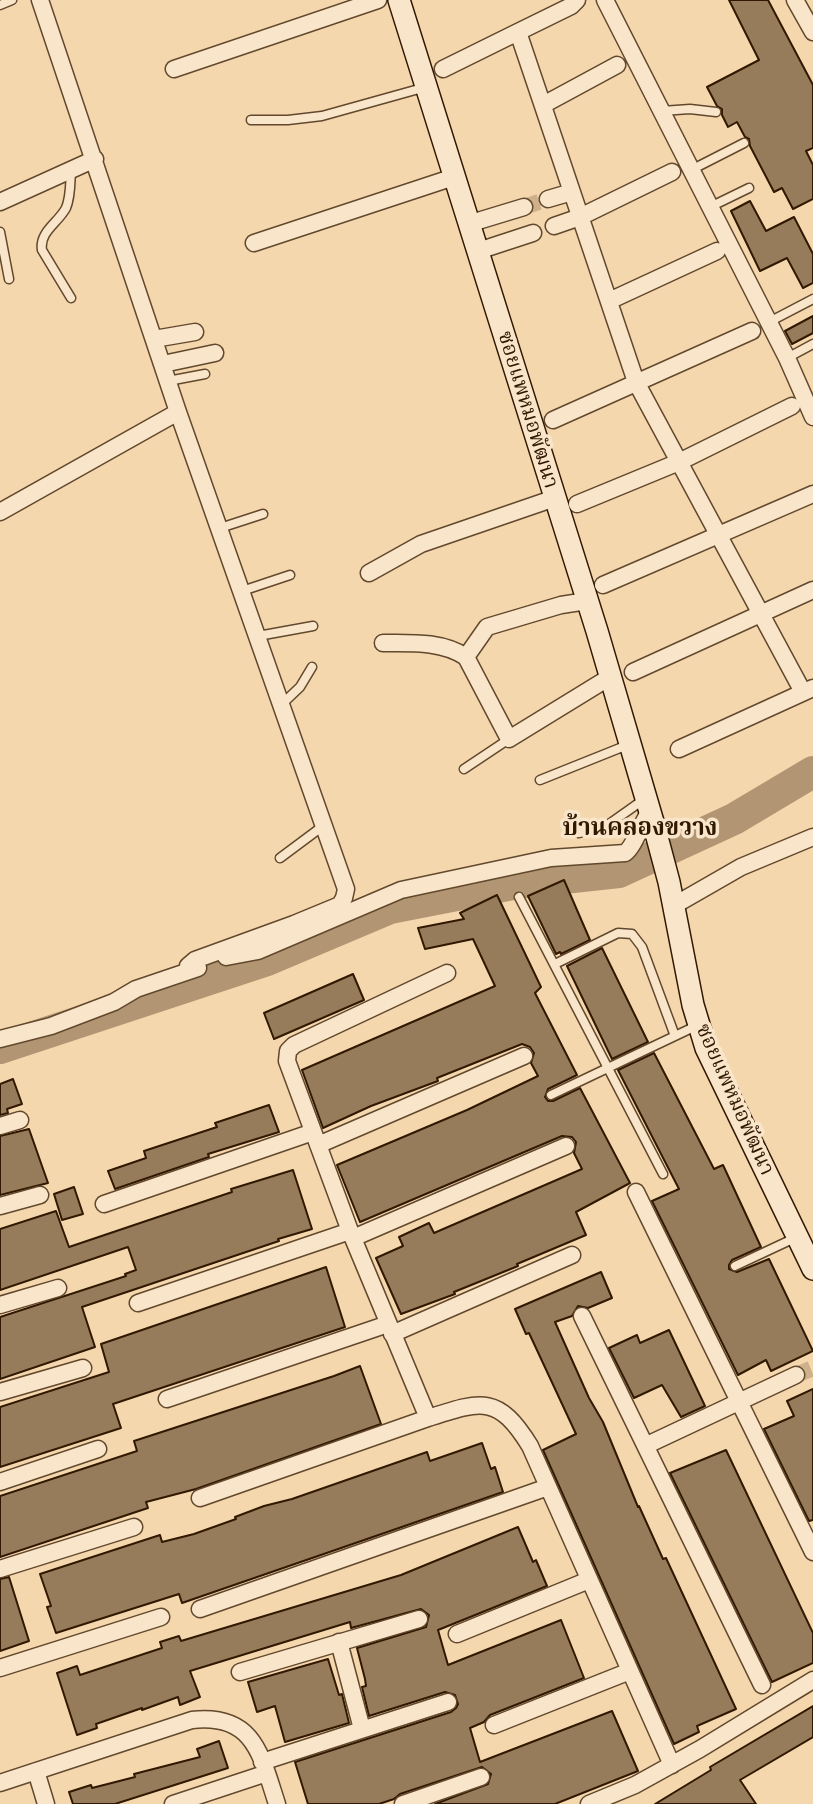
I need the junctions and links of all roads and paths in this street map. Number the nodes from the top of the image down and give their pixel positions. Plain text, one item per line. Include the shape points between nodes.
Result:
1 (12, 0) edge
2 (40, 0) edge
3 (378, 0) edge
4 (399, 0) edge
5 (577, 0) edge
6 (605, 0) edge
7 (795, 0) edge
8 (0, 5) edge
9 (518, 32) junction
10 (813, 32) edge
11 (617, 65) dead end
12 (174, 69) dead end
13 (443, 69) dead end
14 (426, 87) junction
15 (543, 105) junction
16 (662, 111) junction
17 (716, 112) dead end
18 (251, 120) dead end
19 (744, 143) dead end
20 (95, 159) junction
21 (71, 170) junction
22 (691, 170) junction
23 (672, 172) dead end
24 (454, 177) junction
25 (749, 188) dead end
26 (572, 191) junction
27 (548, 199) tunnel mouth
28 (0, 202) edge
29 (524, 207) tunnel mouth
30 (710, 207) junction
31 (580, 217) junction
32 (468, 224) junction
33 (554, 226) dead end
34 (0, 232) edge
35 (533, 233) dead end
36 (254, 243) dead end
37 (478, 251) junction
38 (717, 251) dead end
39 (9, 279) dead end
40 (71, 298) dead end
41 (813, 299) edge
42 (609, 301) junction
43 (769, 322) junction
44 (752, 331) dead end
45 (195, 332) dead end
46 (154, 339) junction
47 (813, 344) edge
48 (215, 353) dead end
49 (787, 358) junction
50 (163, 364) junction
51 (205, 374) dead end
52 (168, 381) junction
53 (636, 383) junction
54 (792, 406) dead end
55 (178, 412) junction
56 (813, 416) edge
57 (553, 420) dead end
58 (679, 462) junction
59 (813, 494) edge
60 (555, 498) junction
61 (577, 505) dead end
62 (0, 512) edge
63 (263, 514) dead end
64 (220, 528) junction
65 (719, 536) junction
66 (369, 573) dead end
67 (290, 575) dead end
68 (603, 585) dead end
69 (813, 590) edge
70 (242, 591) junction
71 (587, 601) junction
72 (761, 614) junction
73 (313, 626) dead end
74 (258, 636) junction
75 (383, 643) dead end
76 (467, 657) junction
77 (312, 667) dead end
78 (633, 672) dead end
79 (610, 677) junction
80 (808, 690) edge
81 (281, 705) junction
82 (509, 739) junction
83 (630, 744) junction
84 (679, 749) dead end
85 (464, 769) dead end
86 (540, 780) dead end
87 (649, 810) junction
88 (323, 826) junction
89 (579, 833) dead end
90 (813, 837) edge
91 (280, 858) dead end
92 (519, 897) dead end
93 (673, 906) junction
94 (555, 964) junction
95 (188, 971) junction
96 (447, 974) dead end
97 (699, 1025) junction
98 (675, 1036) junction
99 (0, 1038) edge
100 (524, 1056) dead end
101 (609, 1067) junction
102 (551, 1095) dead end
103 (20, 1120) dead end
104 (0, 1126) edge
105 (316, 1138) junction
106 (566, 1146) dead end
107 (663, 1174) dead end
108 (636, 1192) dead end
109 (40, 1195) dead end
110 (104, 1204) dead end
111 (0, 1206) edge
112 (352, 1234) junction
113 (797, 1237) junction
114 (572, 1255) dead end
115 (735, 1266) dead end
116 (813, 1269) edge
117 (58, 1287) dead end
118 (138, 1303) dead end
119 (0, 1305) edge
120 (582, 1316) dead end
121 (390, 1329) junction
122 (83, 1368) dead end
123 (796, 1376) tunnel mouth
124 (0, 1392) edge
125 (167, 1399) dead end
126 (739, 1401) junction
127 (428, 1418) junction
128 (647, 1445) junction
129 (98, 1449) dead end
130 (0, 1482) edge
131 (548, 1487) junction
132 (200, 1498) dead end
133 (134, 1527) dead end
134 (813, 1552) edge
135 (0, 1569) edge
136 (589, 1580) junction
137 (200, 1609) dead end
138 (161, 1617) dead end
139 (419, 1619) dead end
140 (457, 1634) dead end
141 (339, 1642) junction
142 (0, 1668) edge
143 (630, 1671) junction
144 (240, 1672) dead end
145 (813, 1680) edge
146 (762, 1685) dead end
147 (448, 1702) dead end
148 (494, 1725) dead end
149 (362, 1728) junction
150 (671, 1765) junction
151 (265, 1768) junction
152 (36, 1771) junction
153 (481, 1777) dead end
154 (0, 1783) edge
155 (46, 1804) edge
156 (173, 1804) edge
157 (277, 1804) edge
158 (403, 1804) edge
159 (589, 1804) edge

1 - 8 lane
2 - 20 street
3 - 12 street
4 - 14 street, ซอยแพหมอพัฒนา
5 - 9 street
6 - 16 street
7 - 10 street
9 - 13 street
9 - 15 street
11 - 15 street
14 - 18 lane via 323,116
14 - 24 street, ซอยแพหมอพัฒนา
15 - 26 street
16 - 17 lane via 690,108
16 - 22 street
19 - 22 lane
20 - 21 street
20 - 46 street
21 - 28 street
21 - 40 lane via 65,210 41,243
22 - 30 street
23 - 31 street
24 - 32 street, ซอยแพหมอพัฒนา
24 - 36 street
25 - 30 lane
26 - 27 street
26 - 31 street
29 - 32 street
30 - 43 street
31 - 33 street
31 - 42 street
32 - 37 street, ซอยแพหมอพัฒนา
34 - 39 lane
35 - 37 street
37 - 60 street, ซอยแพหมอพัฒนา
38 - 42 street
41 - 43 lane
42 - 53 street
43 - 49 street
44 - 53 street
45 - 46 street
46 - 50 street
47 - 49 lane
48 - 50 street
49 - 56 street
50 - 52 street
51 - 52 lane
52 - 55 street
53 - 57 street
53 - 58 street
54 - 58 street
55 - 62 street
55 - 64 street
58 - 61 street
58 - 65 street
59 - 65 street
60 - 66 street via 421,544
60 - 71 street, ซอยแพหมอพัฒนา
63 - 64 lane
64 - 70 street
65 - 68 street
65 - 72 street
67 - 70 lane
69 - 72 street
70 - 74 street
71 - 76 street via 487,626
71 - 79 street, ซอยแพหมอพัฒนา
72 - 78 street
72 - 80 street
73 - 74 lane
74 - 81 street
75 - 76 street via 432,645
76 - 82 street
77 - 81 lane
79 - 82 street
79 - 83 street, ซอยแพหมอพัฒนา
80 - 84 street
81 - 88 street
82 - 85 lane
83 - 86 lane
83 - 87 street, ซอยแพหมอพัฒนา
87 - 89 lane
87 - 93 street, ซอยแพหมอพัฒนา
87 - 95 street via 625,853 551,858 401,890 258,951 229,955
88 - 91 lane
88 - 95 street via 346,889 340,905 195,960
90 - 93 street via 741,867
92 - 94 lane
93 - 97 street, ซอยแพหมอพัฒนา
94 - 98 lane via 618,933 632,934 642,947
94 - 101 lane
95 - 99 street via 51,1026
96 - 105 street via 288,1051 287,1061
97 - 98 lane
97 - 113 street, ซอยแพหมอพัฒนา
98 - 101 lane
100 - 105 street
101 - 102 lane
101 - 107 lane
103 - 104 street
105 - 110 street
105 - 112 street
106 - 112 street
108 - 126 street
109 - 111 street
112 - 118 street
112 - 121 street
113 - 115 lane
113 - 116 street, ซอยแพหมอพัฒนา
114 - 121 street
117 - 119 street
120 - 128 street
121 - 125 street
121 - 127 street
122 - 124 street
123 - 126 street
126 - 128 street
126 - 134 street
127 - 131 street via 479,1404 494,1407 518,1427
127 - 132 street
128 - 146 street
129 - 130 street
131 - 136 street
131 - 137 street
133 - 135 street
136 - 140 street
136 - 143 street
138 - 142 street
139 - 141 street
141 - 144 street
141 - 149 street
143 - 148 street
143 - 150 street
145 - 150 street
147 - 149 street
149 - 151 street
150 - 159 street
151 - 152 street via 248,1735 212,1718 192,1720
151 - 156 street
151 - 157 street
152 - 154 street
152 - 155 street
153 - 158 street

